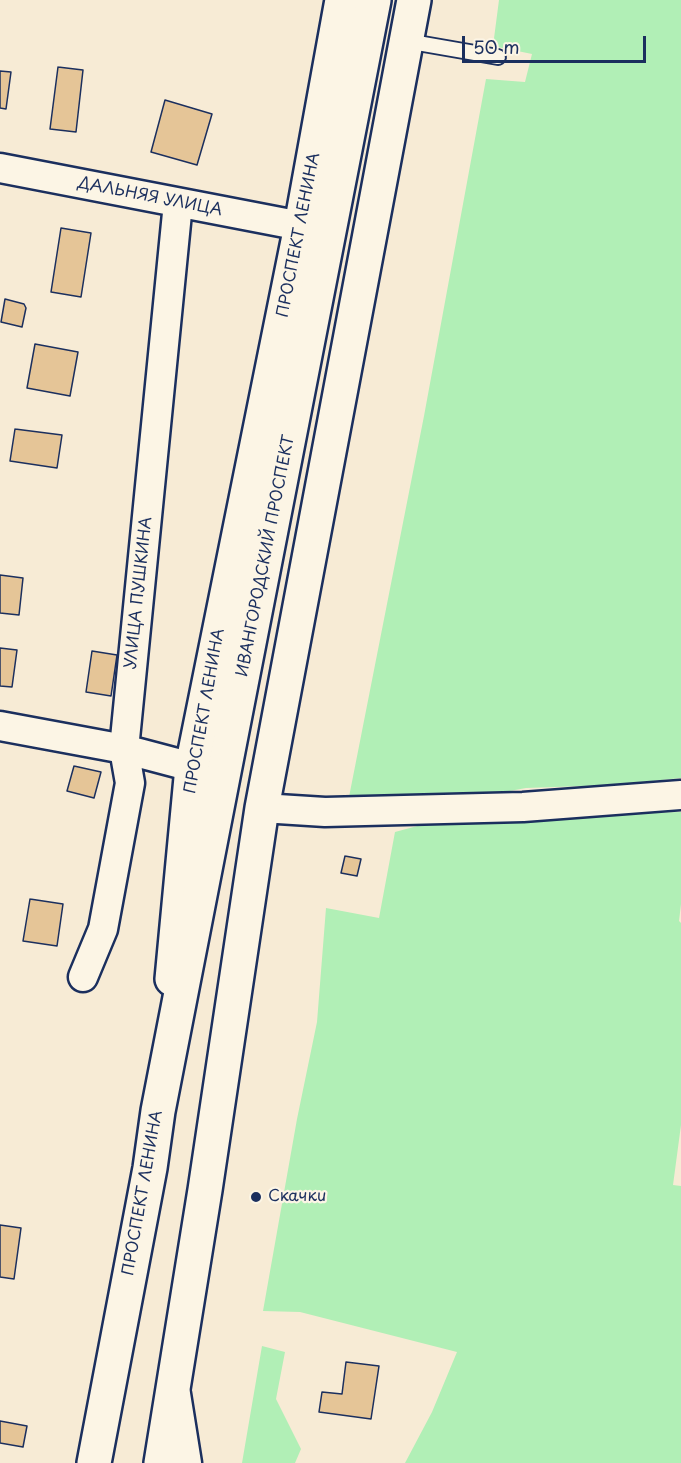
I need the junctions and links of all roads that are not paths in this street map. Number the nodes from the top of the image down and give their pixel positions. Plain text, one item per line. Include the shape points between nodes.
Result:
1 (342, 0) edge
2 (374, 0) edge
3 (414, 0) edge
4 (406, 41) junction
5 (498, 57) dead end
6 (0, 168) edge
7 (178, 203) junction
8 (301, 226) junction
9 (0, 726) edge
10 (124, 749) junction
11 (192, 767) junction
12 (681, 795) edge
13 (262, 808) junction
14 (83, 977) dead end
15 (158, 1111) junction
16 (175, 1383) junction
17 (94, 1463) edge
18 (161, 1463) edge
19 (188, 1463) edge

1 - 8 main road, ПРОСПЕКТ ЛЕНИНА
2 - 15 main road, ИВАНГОРОДСКИЙ ПРОСПЕКТ
3 - 4 main road
4 - 5 lane
4 - 13 main road
6 - 7 street, ДАЛЬНЯЯ УЛИЦА
7 - 8 street, ДАЛЬНЯЯ УЛИЦА
7 - 10 street, УЛИЦА ПУШКИНА
8 - 11 main road, ПРОСПЕКТ ЛЕНИНА
9 - 10 street
10 - 11 street
10 - 14 street, УЛИЦА ПУШКИНА via 130,783 104,929
11 - 15 main road, ПРОСПЕКТ ЛЕНИНА
12 - 13 street via 523,807 325,812
13 - 16 main road
15 - 17 main road, ПРОСПЕКТ ЛЕНИНА
16 - 18 main road
16 - 19 street

